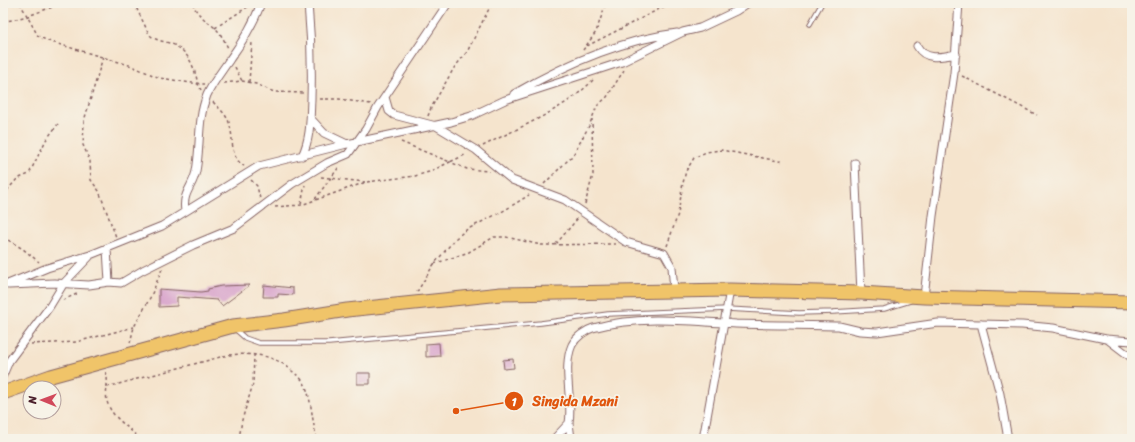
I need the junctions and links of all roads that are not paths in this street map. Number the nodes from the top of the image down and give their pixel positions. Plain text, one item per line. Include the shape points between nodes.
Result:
1 (261, 3) edge
2 (308, 3) edge
3 (448, 3) edge
4 (748, 3) edge
5 (822, 3) edge
6 (959, 3) edge
7 (810, 24) dead end
8 (683, 32) junction
9 (917, 46) dead end
10 (956, 54) junction
11 (385, 97) junction
12 (504, 100) junction
13 (311, 119) junction
14 (436, 126) junction
15 (355, 143) junction
16 (347, 144) junction
17 (302, 156) junction
18 (855, 163) dead end
19 (185, 211) junction
20 (107, 249) junction
21 (90, 255) junction
22 (110, 282) junction
23 (64, 283) junction
24 (5, 286) edge
25 (674, 290) junction
26 (730, 290) junction
27 (861, 293) junction
28 (924, 297) junction
29 (1132, 302) edge
30 (727, 309) junction
31 (725, 322) junction
32 (981, 324) junction
33 (233, 326) junction
34 (1106, 339) junction
35 (1132, 341) edge
36 (1132, 358) edge
37 (3, 375) edge
38 (3, 393) edge
39 (569, 423) junction
40 (554, 439) edge
41 (571, 439) edge
42 (703, 439) edge
43 (1008, 439) edge

1 - 19 street via 253,24 207,96 201,118 196,172 183,201
2 - 13 street via 312,65
3 - 11 street
4 - 8 street via 700,28
5 - 7 lane
6 - 10 street
8 - 12 street via 633,58 603,70
8 - 12 street via 635,42 567,65
9 - 10 street via 920,52 929,56
10 - 28 street
11 - 14 street via 389,110 394,115
11 - 15 street
12 - 14 street via 471,116
13 - 16 street via 324,133
13 - 17 street via 309,137
14 - 15 street
14 - 25 street via 476,150 512,180 565,200 626,242 664,253 672,267
15 - 16 street
15 - 22 street via 348,154 305,176 234,228 168,257 124,282
16 - 17 street
17 - 19 street via 259,166
18 - 27 street
19 - 20 street via 162,226
20 - 21 street
20 - 22 street
21 - 23 street
21 - 24 street via 47,268
22 - 23 street via 95,285
23 - 24 street
23 - 37 street via 18,348
25 - 26 highway
25 - 33 highway via 501,294 348,310
26 - 27 highway
26 - 30 street
27 - 28 highway
28 - 29 highway
28 - 30 lane via 884,309 799,313
30 - 31 street
30 - 33 lane via 608,314 541,323 329,342 259,343 241,335
31 - 32 street via 839,326 877,332 938,323
31 - 39 street via 644,321 592,328 584,333 575,341 570,353
31 - 42 street
32 - 34 street via 1054,328
32 - 43 street via 1000,394
33 - 38 highway via 51,376
34 - 35 street
34 - 36 street
39 - 40 street
39 - 41 street

